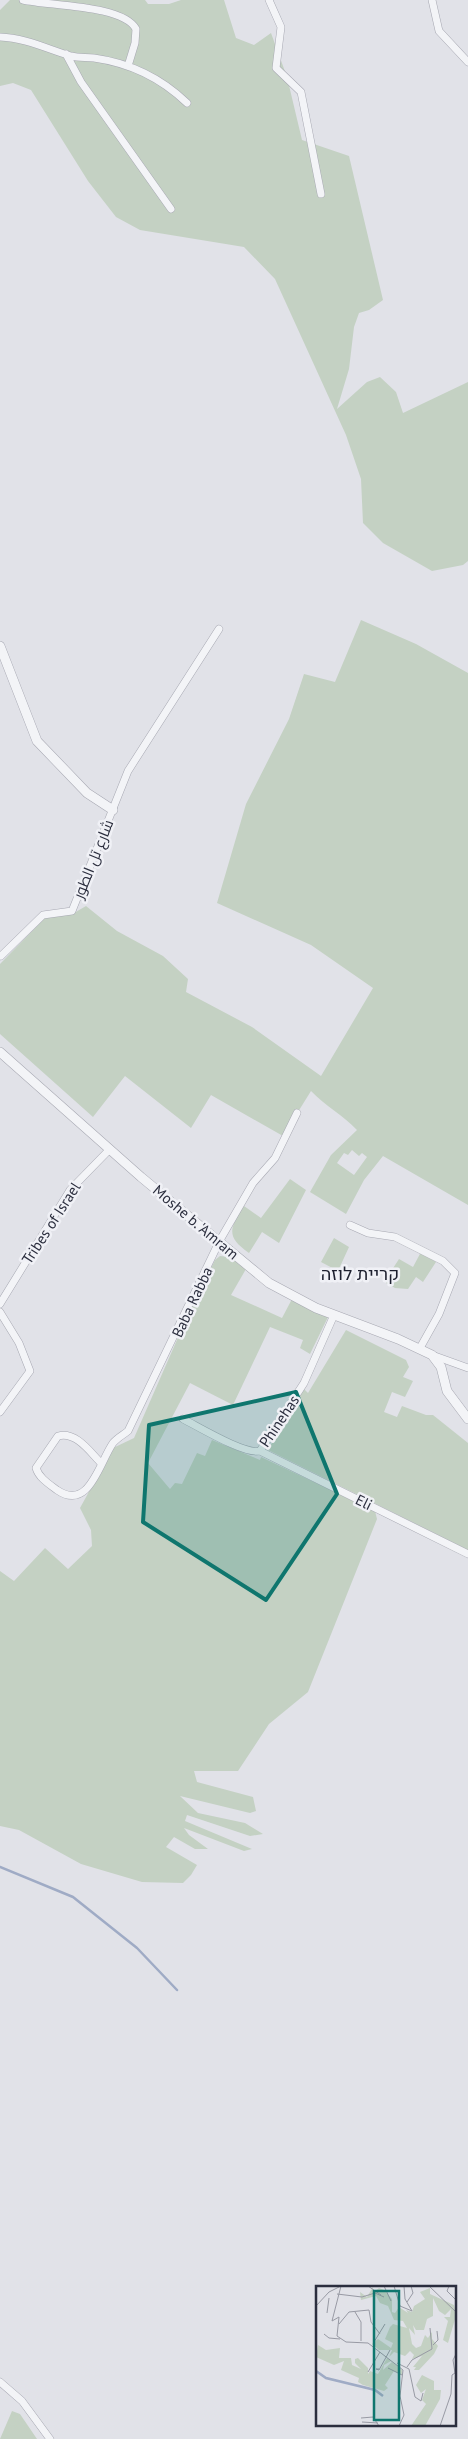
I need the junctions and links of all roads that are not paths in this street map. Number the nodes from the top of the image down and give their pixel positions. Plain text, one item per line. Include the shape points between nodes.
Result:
1 (23, 0) edge
2 (269, 0) edge
3 (432, 0) edge
4 (0, 37) edge
5 (66, 54) junction
6 (468, 62) edge
7 (128, 66) junction
8 (186, 103) dead end
9 (321, 194) dead end
10 (171, 209) dead end
11 (219, 629) dead end
12 (0, 646) edge
13 (113, 810) junction
14 (1, 956) edge
15 (0, 1052) edge
16 (297, 1113) dead end
17 (110, 1149) junction
18 (350, 1225) dead end
19 (220, 1240) junction
20 (0, 1304) edge
21 (0, 1312) edge
22 (334, 1315) junction
23 (420, 1348) junction
24 (432, 1355) junction
25 (468, 1368) edge
26 (0, 1412) edge
27 (183, 1419) dead end
28 (468, 1419) edge
29 (260, 1451) junction
30 (101, 1463) junction
31 (468, 1554) edge
32 (0, 2382) edge
33 (50, 2439) edge

1 - 7 street via 97,9 126,18 136,29 136,43
2 - 9 street via 281,27 276,68 301,92
3 - 6 street via 439,30
4 - 5 street via 16,38
5 - 7 street
5 - 10 street via 81,82
7 - 8 street via 171,88
11 - 13 street via 128,771
12 - 13 street via 37,741 87,793
13 - 14 street, شارع تل الطور via 72,910 43,916
15 - 17 street, Moshe b. 'Amram
16 - 19 street, Baba Rabba via 275,1158 253,1183
17 - 19 street, Moshe b. 'Amram
17 - 20 street, Tribes of Israel via 70,1190
18 - 23 street via 368,1233 395,1237 443,1261 455,1273 439,1314
19 - 22 street, Moshe b. 'Amram via 274,1286
19 - 30 street, Baba Rabba via 128,1432 114,1441
21 - 26 street via 19,1343 30,1371
22 - 23 street, Moshe b. 'Amram
22 - 29 street, Phinehas via 304,1383
23 - 24 street, Moshe b. 'Amram
24 - 25 street
24 - 28 street via 441,1367 447,1391
27 - 29 street, Phinehas via 240,1447
29 - 31 street, Eli
30 - 30 street, Baba Rabba via 78,1440 62,1435 58,1436 36,1468 47,1483 73,1497 83,1493
32 - 33 street via 22,2401

